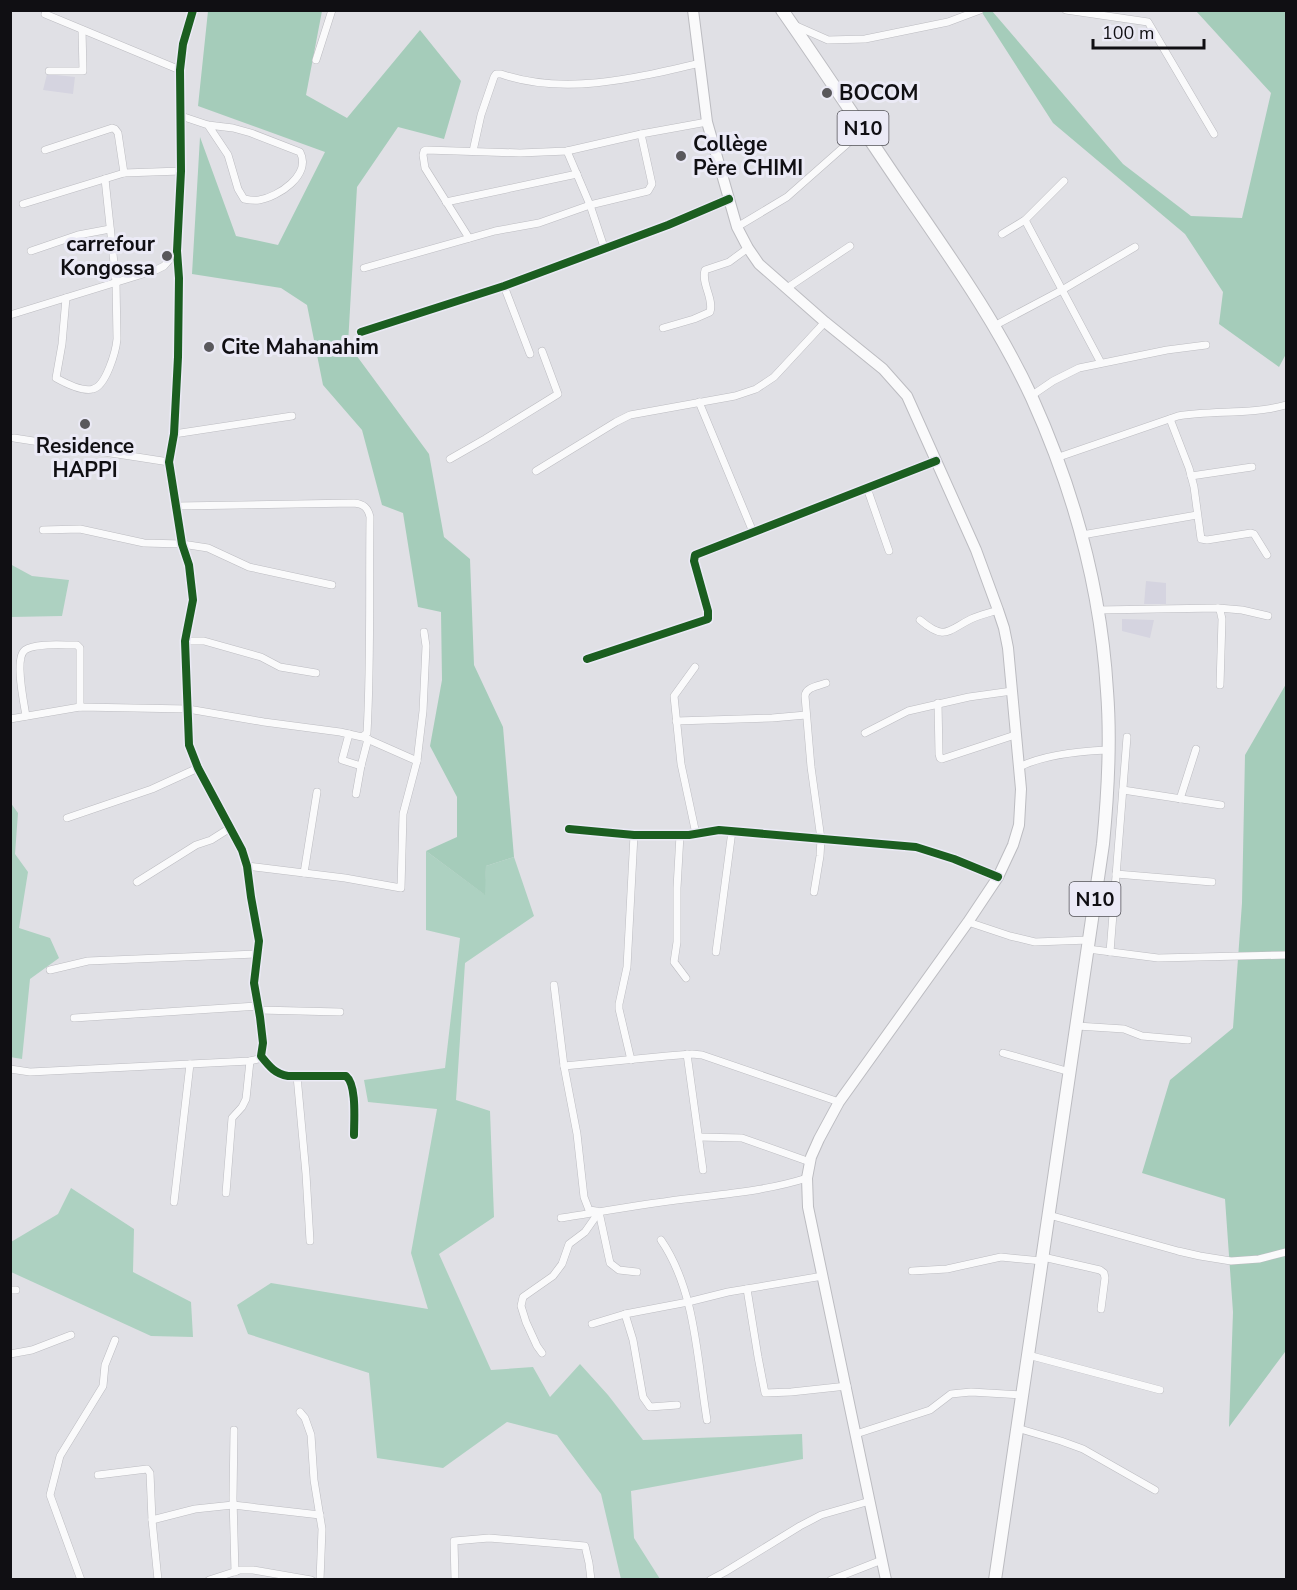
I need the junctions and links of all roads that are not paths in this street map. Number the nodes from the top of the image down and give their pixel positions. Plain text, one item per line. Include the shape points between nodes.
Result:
1 (193, 10) edge
2 (332, 10) edge
3 (693, 10) edge
4 (783, 10) edge
5 (980, 10) edge
6 (1066, 10) edge
7 (45, 15) dead end
8 (792, 24) junction
9 (82, 30) junction
10 (316, 60) dead end
11 (700, 63) junction
12 (180, 70) junction
13 (49, 71) dead end
14 (181, 116) junction
15 (707, 122) junction
16 (208, 125) junction
17 (864, 129) junction
18 (641, 134) junction
19 (1214, 134) dead end
20 (45, 150) dead end
21 (473, 151) junction
22 (567, 151) junction
23 (181, 171) junction
24 (124, 173) junction
25 (577, 174) junction
26 (105, 178) junction
27 (1064, 181) dead end
28 (729, 199) junction
29 (446, 202) junction
30 (23, 204) dead end
31 (590, 205) junction
32 (1024, 220) junction
33 (737, 227) junction
34 (110, 229) junction
35 (1002, 234) dead end
36 (469, 238) junction
37 (850, 246) dead end
38 (1135, 247) dead end
39 (604, 248) junction
40 (748, 248) junction
41 (31, 251) dead end
42 (177, 251) junction
43 (364, 268) dead end
44 (116, 282) junction
45 (504, 285) junction
46 (787, 288) junction
47 (1062, 290) junction
48 (66, 298) junction
49 (10, 315) edge
50 (825, 322) junction
51 (994, 326) junction
52 (663, 328) dead end
53 (361, 332) dead end
54 (1206, 345) dead end
55 (542, 351) dead end
56 (530, 354) dead end
57 (1101, 363) junction
58 (1031, 396) junction
59 (699, 402) junction
60 (1287, 405) edge
61 (292, 416) dead end
62 (1170, 419) junction
63 (174, 434) junction
64 (14, 438) dead end
65 (1056, 458) junction
66 (450, 459) dead end
67 (936, 461) junction
68 (169, 462) junction
69 (1252, 467) dead end
70 (536, 471) dead end
71 (1191, 476) junction
72 (867, 488) junction
73 (177, 506) junction
74 (1197, 515) junction
75 (43, 530) dead end
76 (753, 532) junction
77 (1082, 535) junction
78 (182, 544) junction
79 (889, 551) dead end
80 (1267, 555) dead end
81 (332, 585) dead end
82 (1218, 608) junction
83 (998, 610) junction
84 (1098, 610) junction
85 (1268, 616) dead end
86 (920, 621) dead end
87 (424, 632) dead end
88 (185, 640) junction
89 (587, 659) dead end
90 (695, 667) dead end
91 (316, 673) dead end
92 (826, 683) dead end
93 (1220, 685) dead end
94 (1012, 691) junction
95 (938, 703) junction
96 (80, 707) junction
97 (188, 709) junction
98 (806, 715) junction
99 (26, 716) junction
100 (10, 718) edge
101 (676, 721) junction
102 (865, 733) dead end
103 (349, 734) junction
104 (1015, 735) junction
105 (1127, 737) dead end
106 (365, 738) junction
107 (1196, 749) dead end
108 (1108, 750) junction
109 (417, 760) junction
110 (361, 766) junction
111 (1019, 767) junction
112 (198, 768) junction
113 (1123, 790) junction
114 (317, 792) dead end
115 (356, 794) dead end
116 (1180, 799) junction
117 (1221, 805) dead end
118 (67, 818) dead end
119 (230, 828) junction
120 (569, 829) dead end
121 (732, 831) junction
122 (696, 834) junction
123 (634, 835) junction
124 (680, 835) junction
125 (821, 839) junction
126 (247, 866) junction
127 (304, 873) junction
128 (1116, 874) junction
129 (998, 877) junction
130 (137, 882) dead end
131 (1212, 882) dead end
132 (814, 892) dead end
133 (968, 922) junction
134 (1089, 944) junction
135 (716, 952) dead end
136 (1110, 952) junction
137 (257, 954) junction
138 (1287, 955) edge
139 (50, 970) dead end
140 (686, 978) dead end
141 (554, 985) dead end
142 (258, 1008) junction
143 (340, 1012) dead end
144 (74, 1018) dead end
145 (1077, 1026) junction
146 (1188, 1040) dead end
147 (1003, 1053) dead end
148 (687, 1054) junction
149 (261, 1056) junction
150 (631, 1060) junction
151 (250, 1061) junction
152 (190, 1064) junction
153 (564, 1066) junction
154 (10, 1069) edge
155 (1070, 1072) junction
156 (297, 1076) junction
157 (839, 1102) junction
158 (354, 1135) dead end
159 (699, 1137) junction
160 (810, 1162) junction
161 (703, 1170) dead end
162 (807, 1178) junction
163 (226, 1193) dead end
164 (174, 1202) dead end
165 (599, 1212) junction
166 (1049, 1215) junction
167 (561, 1218) dead end
168 (661, 1240) dead end
169 (310, 1241) dead end
170 (1287, 1252) edge
171 (1042, 1259) junction
172 (638, 1272) dead end
173 (912, 1272) dead end
174 (823, 1276) junction
175 (747, 1289) junction
176 (688, 1302) junction
177 (1101, 1309) dead end
178 (625, 1314) junction
179 (592, 1324) dead end
180 (71, 1335) dead end
181 (115, 1341) dead end
182 (542, 1353) dead end
183 (10, 1354) edge
184 (1028, 1355) junction
185 (847, 1386) junction
186 (1160, 1390) dead end
187 (1022, 1395) junction
188 (677, 1405) dead end
189 (300, 1412) dead end
190 (707, 1420) dead end
191 (1017, 1428) junction
192 (234, 1430) dead end
193 (856, 1434) junction
194 (98, 1475) dead end
195 (1155, 1490) dead end
196 (870, 1501) junction
197 (233, 1505) junction
198 (320, 1515) junction
199 (152, 1520) junction
200 (882, 1560) junction
201 (235, 1572) junction
202 (81, 1580) edge
203 (158, 1580) edge
204 (209, 1580) edge
205 (311, 1580) edge
206 (320, 1580) edge
207 (455, 1580) edge
208 (591, 1580) edge
209 (710, 1580) edge
210 (831, 1580) edge
211 (886, 1580) edge
212 (994, 1580) edge

1 - 12 street
2 - 10 street
3 - 11 main road
4 - 8 highway, N10
5 - 8 street via 948,22 865,39 828,40
6 - 19 street via 1148,22
7 - 9 street
8 - 17 highway, N10
9 - 12 street
9 - 13 street via 83,71
11 - 15 main road
11 - 21 street via 605,82 561,84 496,74
12 - 14 street
14 - 16 street
14 - 23 street
15 - 18 street
15 - 28 main road
16 - 16 street via 228,155 244,199 261,200 274,195 292,183 302,170 300,153 251,133
17 - 33 street via 787,197
17 - 51 highway, N10
18 - 22 street
18 - 31 street via 651,188
20 - 24 street via 112,128 118,133
21 - 22 street
21 - 29 street via 424,152 425,168
22 - 25 street
23 - 24 street
23 - 42 street
24 - 26 street
25 - 29 street
25 - 31 street
26 - 30 street
26 - 34 street
27 - 32 street
28 - 33 main road
28 - 39 street
29 - 36 street
31 - 36 street via 539,223
31 - 39 street
32 - 35 street
32 - 47 street
33 - 40 main road
34 - 41 street
34 - 44 street
36 - 43 street
37 - 46 street
38 - 47 street
39 - 45 street
40 - 46 main road via 759,264
40 - 52 street via 729,262 705,270 710,312
42 - 44 street via 164,266
42 - 63 street
44 - 48 street
44 - 48 street via 116,348 97,388 85,389 56,378
45 - 53 street
45 - 56 street
46 - 50 main road
47 - 51 street
47 - 57 street
48 - 49 street
50 - 59 street via 774,377 756,389
50 - 67 main road via 884,369 907,396
51 - 58 highway, N10
54 - 57 street
55 - 66 street via 558,394
57 - 58 street via 1069,372
58 - 65 highway, N10
59 - 70 street via 630,415
59 - 76 street
60 - 62 street
61 - 63 street
62 - 65 street
62 - 71 street
63 - 68 street
64 - 68 street
65 - 77 highway, N10
67 - 72 street
67 - 83 main road
68 - 73 street
69 - 71 street
71 - 74 street
72 - 76 street
72 - 79 street
73 - 78 street
73 - 106 street via 354,503 368,510 369,703
74 - 77 street
74 - 80 street via 1203,540 1251,533
75 - 78 street via 80,529 144,543
76 - 89 street via 695,555 708,619
77 - 84 highway, N10
78 - 81 street via 208,548 249,567
78 - 88 street via 193,600
82 - 84 street
82 - 85 street
82 - 93 street via 1222,619
83 - 86 street via 942,633
83 - 94 main road via 1008,648
84 - 108 highway, N10 via 1108,693
87 - 109 street via 423,711
88 - 91 street via 204,641 261,657 280,667
88 - 97 street
90 - 101 street via 674,696
92 - 98 street via 805,692
94 - 95 street
94 - 104 main road
95 - 102 street via 908,711
95 - 104 street via 942,759
96 - 97 street
96 - 99 street
96 - 99 street via 80,648 36,646 25,650 21,661
97 - 103 street
97 - 112 street via 189,745
98 - 101 street
98 - 125 street
99 - 100 street
101 - 122 street
103 - 106 street
103 - 110 street via 342,760
104 - 111 main road
105 - 113 street
106 - 109 street
106 - 110 street
107 - 116 street
108 - 111 street via 1031,761
108 - 134 highway, N10 via 1107,804
109 - 127 street via 403,814 400,888
110 - 115 street
111 - 129 main road via 1019,825
112 - 118 street via 152,789
112 - 119 street
113 - 116 street
113 - 128 street
114 - 127 street
116 - 117 street
119 - 126 street
119 - 130 street
120 - 123 street
121 - 122 street
121 - 125 street
121 - 135 street
122 - 124 street
123 - 124 street
123 - 150 street via 627,967 619,1004
124 - 140 street via 674,962
125 - 129 street via 916,847
125 - 132 street
126 - 127 street
126 - 137 street via 258,932
128 - 131 street
128 - 136 street
129 - 133 main road
133 - 134 street via 1035,942
133 - 157 main road
134 - 136 street
134 - 145 highway, N10
136 - 138 street via 1158,958
137 - 139 street via 88,961
137 - 142 street via 254,983
141 - 153 street
142 - 143 street
142 - 144 street
142 - 149 street
145 - 146 street
145 - 155 highway, N10
147 - 155 street
148 - 150 street
148 - 157 street via 702,1055
148 - 159 street
149 - 151 street
149 - 156 street via 281,1075
150 - 153 street
151 - 152 street
151 - 163 street via 246,1099 232,1118
152 - 154 street via 30,1072
152 - 164 street
153 - 165 street via 584,1197 589,1210
155 - 166 highway, N10
156 - 158 street via 348,1077 353,1086
156 - 169 street
157 - 160 main road
159 - 160 street via 742,1138
159 - 161 street
160 - 162 main road
162 - 165 street via 781,1186
162 - 174 main road via 808,1207
165 - 167 street
165 - 172 street via 610,1263
165 - 182 street via 585,1232 568,1244 562,1264 553,1276 523,1297 521,1306 526,1322
166 - 170 street via 1210,1258 1259,1259
166 - 171 highway, N10
168 - 176 street via 681,1277
171 - 173 street via 1000,1257
171 - 177 street via 1104,1273
171 - 184 highway, N10
174 - 175 street
174 - 185 main road
175 - 176 street
175 - 185 street via 765,1393
176 - 178 street
176 - 190 street
178 - 179 street
178 - 188 street via 643,1397 650,1407
180 - 183 street
181 - 202 street via 105,1365 103,1386 60,1456 50,1495
184 - 186 street
184 - 187 highway, N10
185 - 193 main road
187 - 191 highway, N10
187 - 193 street via 951,1394 930,1410
189 - 198 street via 311,1436
191 - 195 street via 1083,1449
191 - 212 highway, N10
192 - 197 street
193 - 196 main road
194 - 199 street via 147,1469
196 - 200 main road
196 - 209 street via 821,1515
197 - 198 street
197 - 199 street
197 - 201 street
198 - 206 street
199 - 203 street
200 - 210 street
200 - 211 main road
201 - 204 street
201 - 205 street via 253,1570
207 - 208 street via 454,1541 489,1538 585,1546

